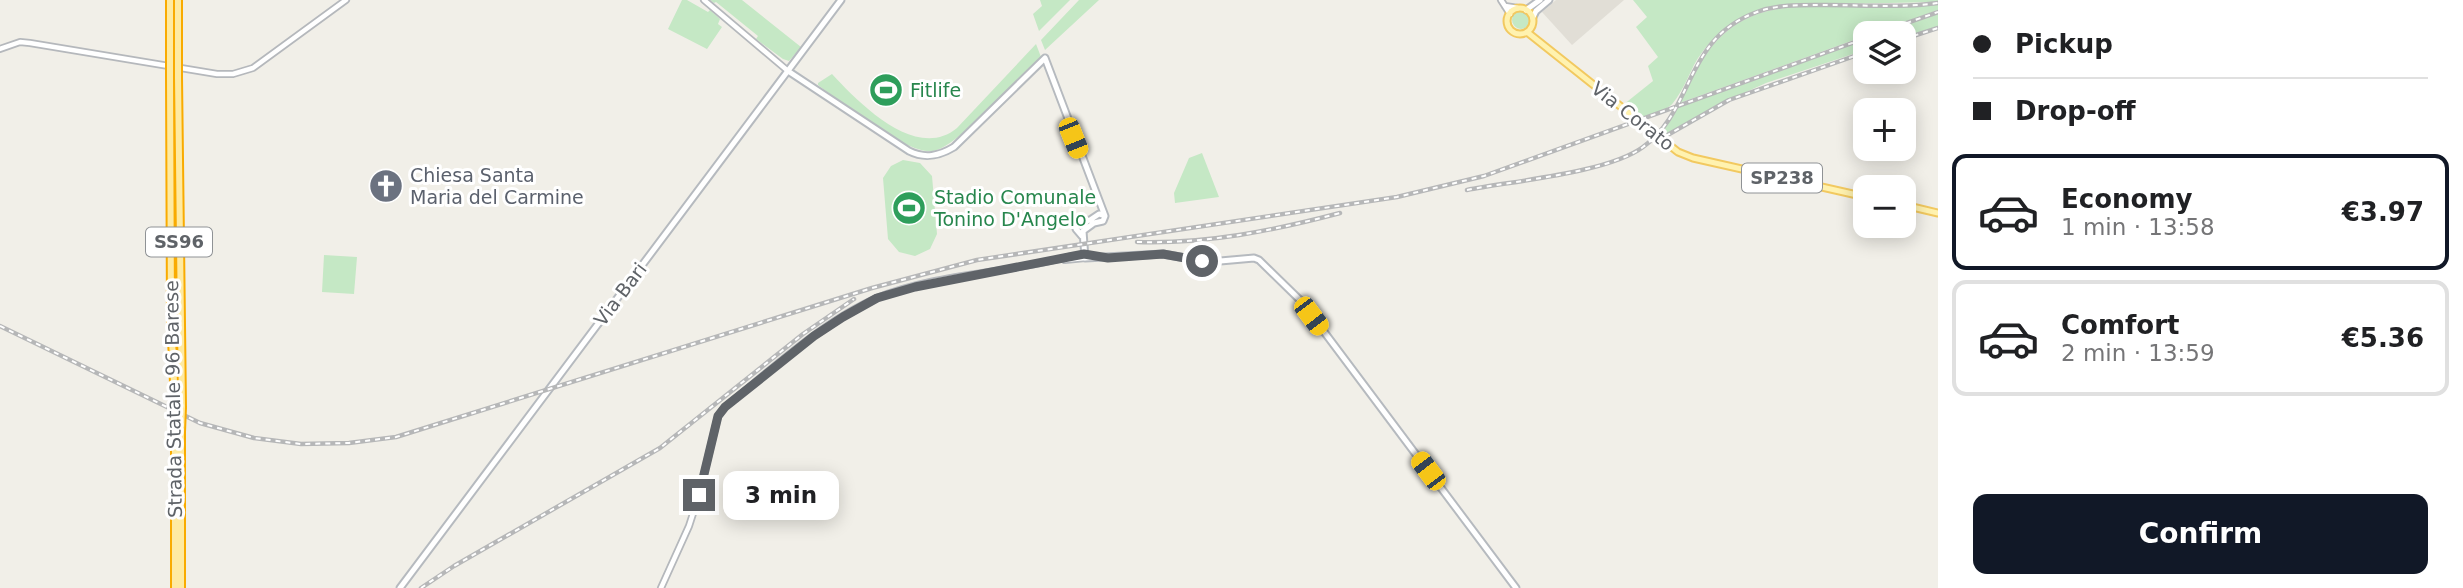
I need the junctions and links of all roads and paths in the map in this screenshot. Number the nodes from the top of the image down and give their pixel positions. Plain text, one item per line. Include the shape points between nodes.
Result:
1 (170, 0) edge
2 (178, 0) edge
3 (346, 0) edge
4 (704, 0) edge
5 (841, 0) edge
6 (1500, 0) edge
7 (1540, 0) edge
8 (1549, 0) edge
9 (1504, 6) junction
10 (1518, 8) junction
11 (1527, 10) junction
12 (1510, 14) junction
13 (1533, 20) junction
14 (1527, 32) junction
15 (1535, 38) junction
16 (0, 49) edge
17 (174, 49) junction
18 (788, 71) junction
19 (1853, 194) edge
20 (1916, 208) edge
21 (1938, 213) edge
22 (1084, 253) junction
23 (1108, 258) junction
24 (178, 588) edge
25 (400, 588) edge
26 (661, 588) edge
27 (1516, 588) edge

1 - 17 highway, Strada Statale 96 Barese / SS96
2 - 17 highway, Strada Statale 96 Barese / SS96
3 - 16 street via 245,72 217,74 20,42
4 - 18 street
5 - 18 main road, Via Bari
6 - 9 street
7 - 11 main road
8 - 13 main road
9 - 10 street
9 - 12 street
10 - 11 main road
10 - 12 main road
11 - 13 main road
12 - 14 main road via 1510,28
13 - 14 main road
13 - 15 main road
14 - 15 main road, Via Corato
15 - 19 main road, Via Corato / SP238 via 1678,152
17 - 24 highway, Strada Statale 96 Barese / SS96, bridge
18 - 22 main road via 909,151 929,156 954,147 1045,58 1098,203 1099,217 1082,229
18 - 25 main road, Via Bari
20 - 21 main road
22 - 23 main road
22 - 23 main road
22 - 26 street via 877,298 814,336 718,416 689,526
23 - 27 main road via 1163,254 1209,262 1254,258 1263,263 1301,301

